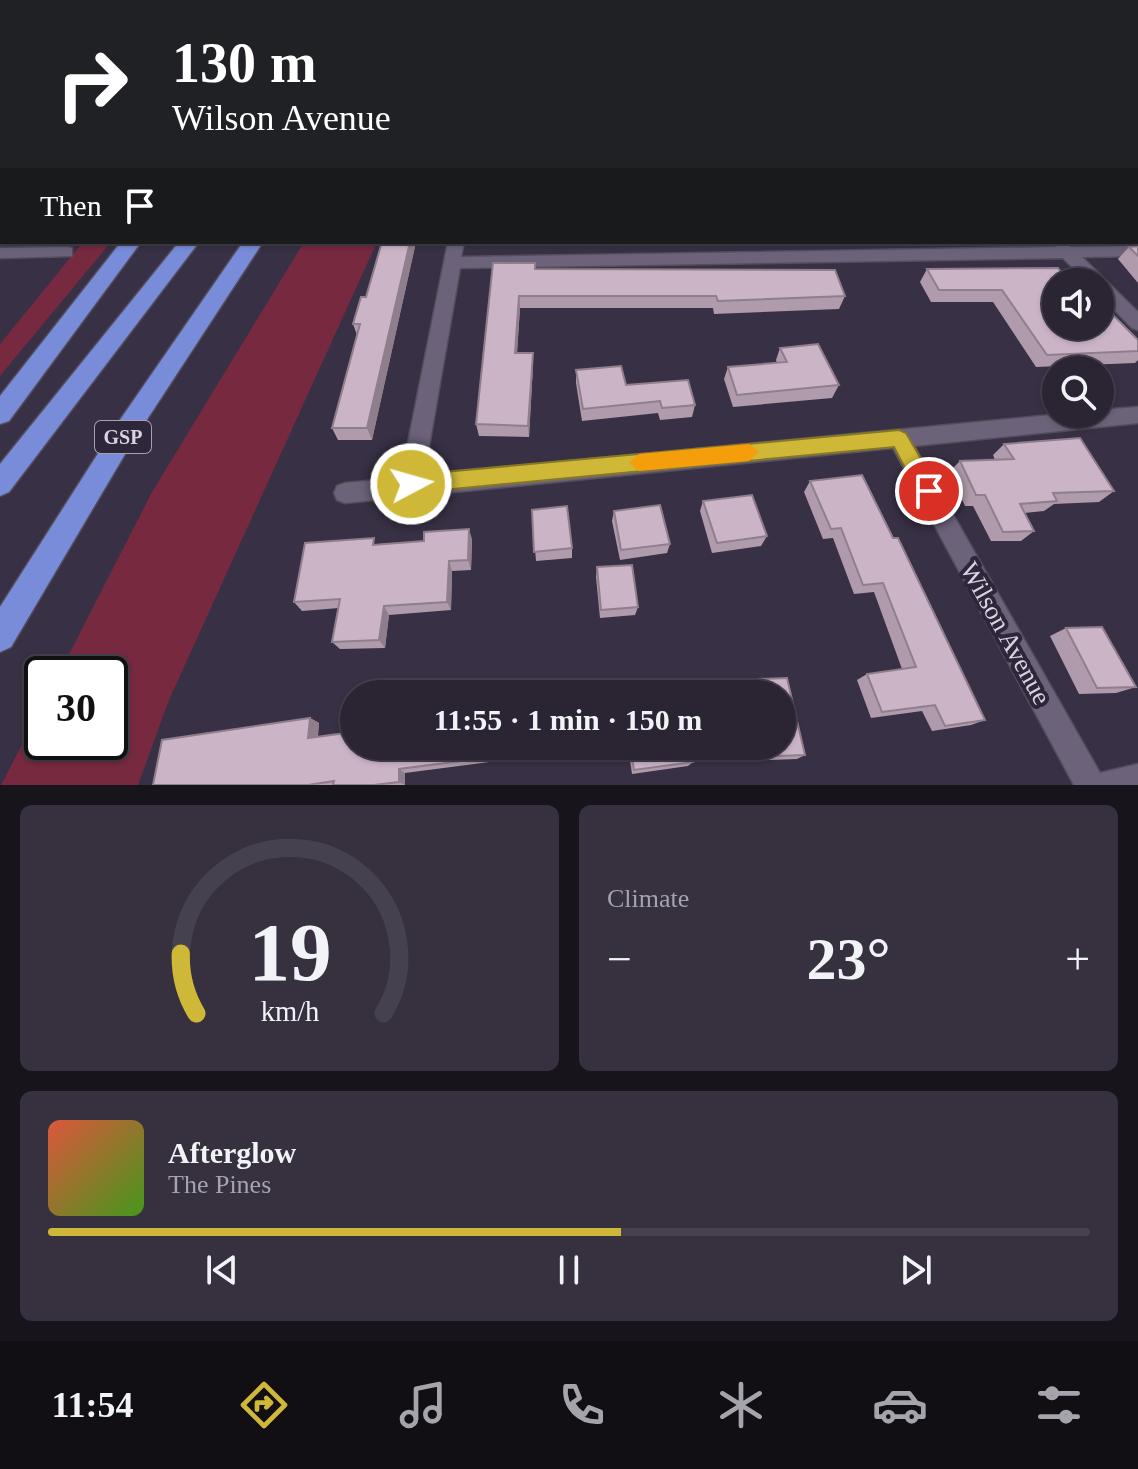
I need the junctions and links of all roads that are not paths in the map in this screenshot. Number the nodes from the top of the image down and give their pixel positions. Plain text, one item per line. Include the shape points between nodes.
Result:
1 (129, 244) edge
2 (187, 244) edge
3 (252, 244) edge
4 (456, 244) edge
5 (1063, 247) edge
6 (1138, 251) edge
7 (66, 252) dead end
8 (0, 253) edge
9 (452, 263) junction
10 (1084, 268) edge
11 (1114, 298) edge
12 (1138, 323) edge
13 (0, 414) edge
14 (1138, 415) edge
15 (899, 438) junction
16 (0, 484) edge
17 (411, 484) junction
18 (345, 493) dead end
19 (0, 636) edge
20 (1138, 779) edge
21 (1090, 785) edge
22 (1106, 785) edge

1 - 13 highway
2 - 16 highway
3 - 19 highway, GSP via 122,437
4 - 9 street
5 - 6 street
5 - 9 street
5 - 10 street
7 - 8 street
9 - 17 street
11 - 12 street
14 - 15 street
15 - 17 street
15 - 21 street, Wilson Avenue
17 - 18 street
20 - 22 street

